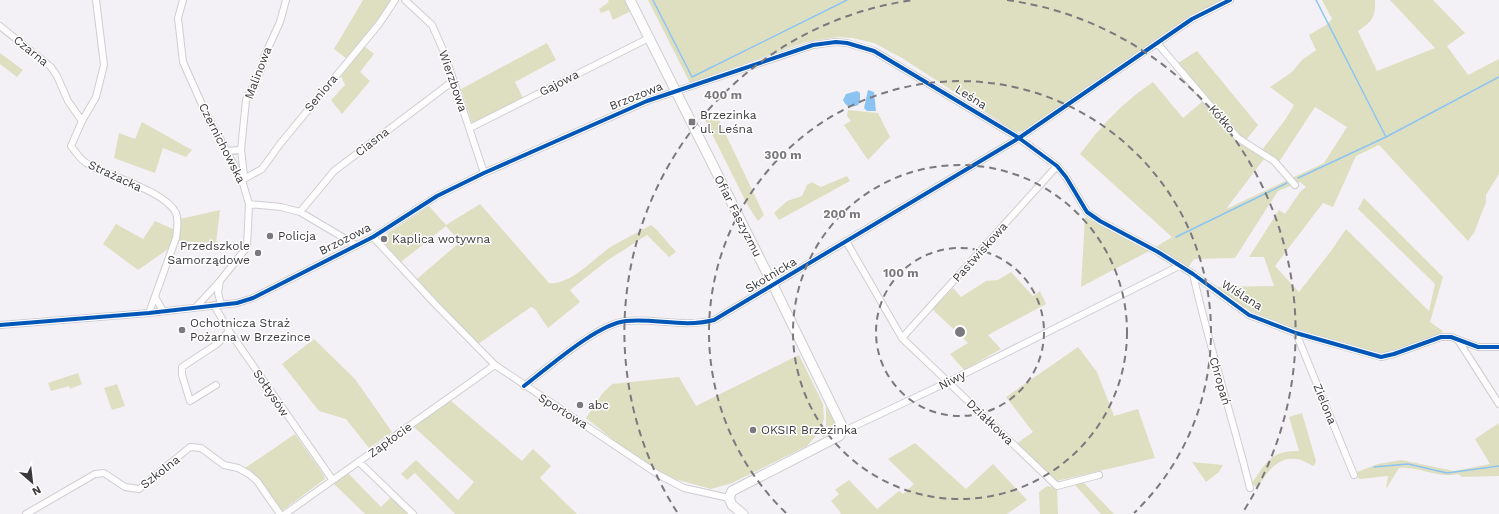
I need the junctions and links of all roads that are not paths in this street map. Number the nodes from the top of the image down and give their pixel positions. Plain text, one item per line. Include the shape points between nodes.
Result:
1 (96, 0) edge
2 (183, 0) edge
3 (286, 0) edge
4 (395, 0) edge
5 (405, 0) edge
6 (630, 0) edge
7 (1230, 0) edge
8 (0, 26) edge
9 (649, 38) junction
10 (1157, 44) junction
11 (453, 81) junction
12 (676, 91) junction
13 (82, 121) junction
14 (470, 128) junction
15 (1018, 138) junction
16 (226, 150) junction
17 (241, 150) junction
18 (1057, 166) junction
19 (484, 173) junction
20 (242, 180) junction
21 (1295, 185) dead end
22 (249, 204) junction
23 (300, 212) junction
24 (373, 237) junction
25 (846, 241) junction
26 (356, 245) junction
27 (1179, 266) junction
28 (1192, 274) junction
29 (220, 281) junction
30 (774, 285) junction
31 (155, 297) junction
32 (221, 304) junction
33 (214, 305) junction
34 (197, 306) junction
35 (163, 311) junction
36 (149, 312) junction
37 (0, 325) edge
38 (229, 331) junction
39 (1296, 333) junction
40 (902, 338) junction
41 (1458, 340) junction
42 (1499, 347) edge
43 (495, 365) junction
44 (948, 382) junction
45 (216, 385) dead end
46 (524, 386) junction
47 (1499, 404) edge
48 (842, 432) junction
49 (359, 462) junction
50 (1099, 475) dead end
51 (1354, 475) dead end
52 (332, 479) junction
53 (1250, 488) dead end
54 (729, 498) junction
55 (26, 514) edge
56 (280, 514) edge
57 (284, 514) edge
58 (413, 514) edge
59 (743, 514) edge

1 - 13 street, Strażacka via 104,65 96,97
2 - 16 street, Czernichowska via 178,18 183,62
3 - 17 street, Malinowa via 260,73 246,100
4 - 20 street, Seniora via 379,24 262,169
5 - 11 street, Wierzbowa via 432,24
6 - 9 street, Ofiar Faszyzmu
7 - 10 street via 1192,19
8 - 13 street, Czarna via 51,67 68,101
9 - 12 street, Ofiar Faszyzmu
9 - 14 street, Gajowa
10 - 15 street
10 - 21 street, Kółko via 1238,138 1274,161
11 - 14 street, Wierzbowa
11 - 23 street, Ciasna via 334,172
12 - 15 street, Leśna via 813,45 847,43 866,47 889,59
12 - 19 street, Brzozowa via 647,101
12 - 30 street, Ofiar Faszyzmu
13 - 31 street, Strażacka via 71,146 78,156 87,164 148,191 170,205 175,212 178,226 176,238
14 - 19 street, Wierzbowa
15 - 18 street, Wiślana
15 - 25 street, Skotnicka
16 - 17 street
16 - 20 street, Czernichowska
17 - 20 street, Malinowa via 244,176
18 - 27 street, Wiślana via 1087,212 1100,222
18 - 40 street, Pastwiskowa
19 - 24 street, Brzozowa via 437,196
20 - 22 street, Czernichowska
22 - 23 street
22 - 29 street, Czernichowska via 247,247
23 - 26 street
24 - 26 street, Brzozowa
24 - 43 street, Sportowa
25 - 30 street, Skotnicka
25 - 40 street, Działkowa
26 - 32 street, Brzozowa via 253,298
27 - 28 street, Wiślana
27 - 44 street, Niwy
28 - 39 street, Wiślana via 1249,315
28 - 53 street, Chropań
29 - 32 street via 218,293
29 - 34 street, Czernichowska
30 - 46 street, Skotnicka via 714,320 697,324 626,321 602,328
30 - 48 street, Ofiar Faszyzmu via 840,421
31 - 35 street
31 - 36 street, Strażacka
32 - 33 street, Brzozowa
33 - 34 street, Brzozowa
33 - 38 street, Sołtysów
34 - 35 street, Brzozowa
35 - 36 street, Brzozowa
36 - 37 street, Brzozowa
38 - 45 street via 216,344 182,367 190,401
38 - 52 street, Sołtysów
39 - 41 street, Wiślana via 1381,357 1441,337
39 - 51 street, Zielona
40 - 44 street, Działkowa
41 - 42 street, Wiślana via 1478,347
41 - 47 street
43 - 46 street, Sportowa
43 - 49 street, Zapłocie
44 - 48 street, Niwy
44 - 50 street, Działkowa via 1057,486
46 - 54 street, Sportowa via 659,475 684,488
48 - 54 street, Niwy via 737,488
49 - 52 street, Zapłocie
49 - 58 street
52 - 57 street, Zapłocie
54 - 59 street via 732,506
55 - 56 street, Szkolna via 95,474 104,473 125,487 138,490 190,447 195,447 224,465 249,474 257,481

